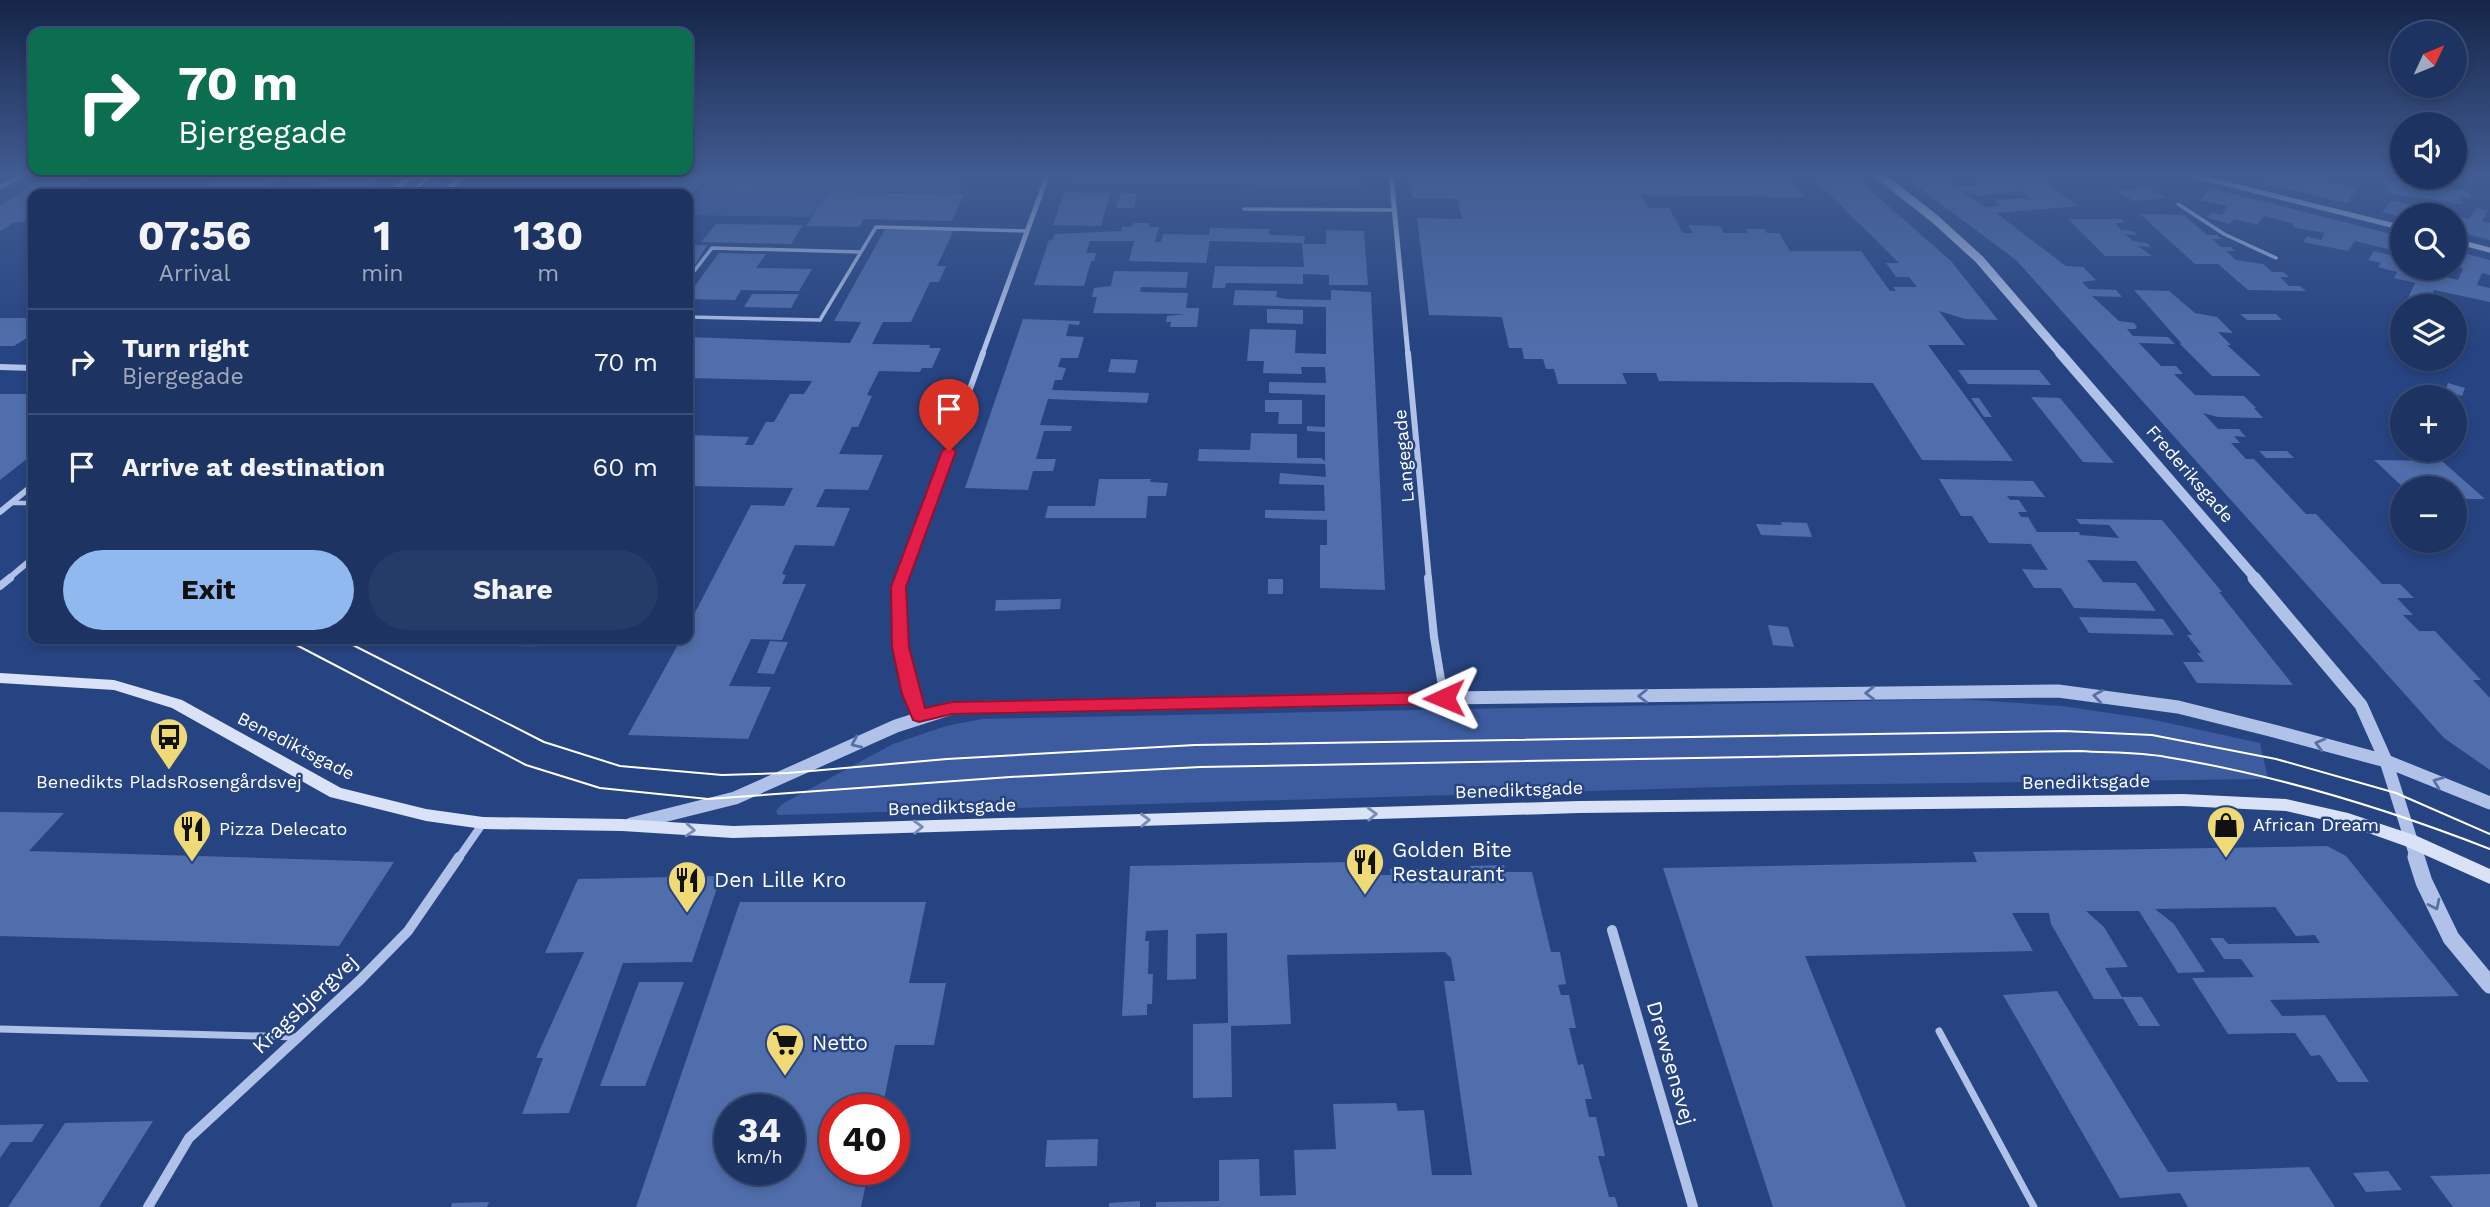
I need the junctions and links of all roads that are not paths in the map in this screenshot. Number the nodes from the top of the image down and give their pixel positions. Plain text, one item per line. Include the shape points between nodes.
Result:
1 (874, 230) edge
2 (1002, 230) edge
3 (1397, 230) edge
4 (1947, 230) edge
5 (2218, 230) edge
6 (1027, 231) joint
7 (2467, 244) edge
8 (2490, 250) edge
9 (861, 251) junction
10 (2276, 258) dead end
11 (693, 273) edge
12 (693, 317) edge
13 (0, 368) edge
14 (28, 368) edge
15 (28, 489) edge
16 (11, 503) junction
17 (28, 503) edge
18 (0, 512) edge
19 (28, 562) edge
20 (0, 586) edge
21 (0, 678) edge
22 (1444, 698) junction
23 (919, 716) junction
24 (2386, 761) junction
25 (2490, 803) edge
26 (483, 823) junction
27 (622, 825) junction
28 (2411, 841) junction
29 (2490, 877) edge
30 (1612, 930) dead end
31 (2490, 985) edge
32 (0, 1029) edge
33 (1939, 1031) dead end
34 (297, 1037) junction
35 (148, 1207) edge
36 (1693, 1207) edge
37 (2034, 1207) edge

1 - 9 lane
2 - 6 lane
3 - 22 street, Langegade via 1434,638
4 - 24 street, Frederiksgade via 1979,259 2324,658 2361,705
5 - 10 lane
6 - 23 street via 898,587 901,647
7 - 8 street
9 - 11 lane via 712,248
9 - 12 lane via 820,320
13 - 14 street
15 - 16 street
16 - 17 lane
16 - 18 street
19 - 20 street
21 - 26 main road, Benediktsgade via 114,685 177,704 336,793 426,815
22 - 23 street, Benediktsgade via 952,708
24 -> 22 street, Benediktsgade via 2178,707 2058,691
23 -> 27 street, Benediktsgade via 735,798
25 -> 24 street, Benediktsgade
24 - 28 street, Frederiksgade
26 - 27 main road, Benediktsgade
26 - 34 street, Kragsbjergvej via 408,931
27 -> 28 main road, Benediktsgade via 733,832 1579,807 2183,800 2286,804
28 - 29 main road, Benediktsgade
28 -> 31 street, Frederiksgade via 2424,882 2451,938
30 - 36 street, Drewsensvej
32 - 34 lane
33 - 37 lane
34 - 35 street, Kragsbjergvej via 189,1138

